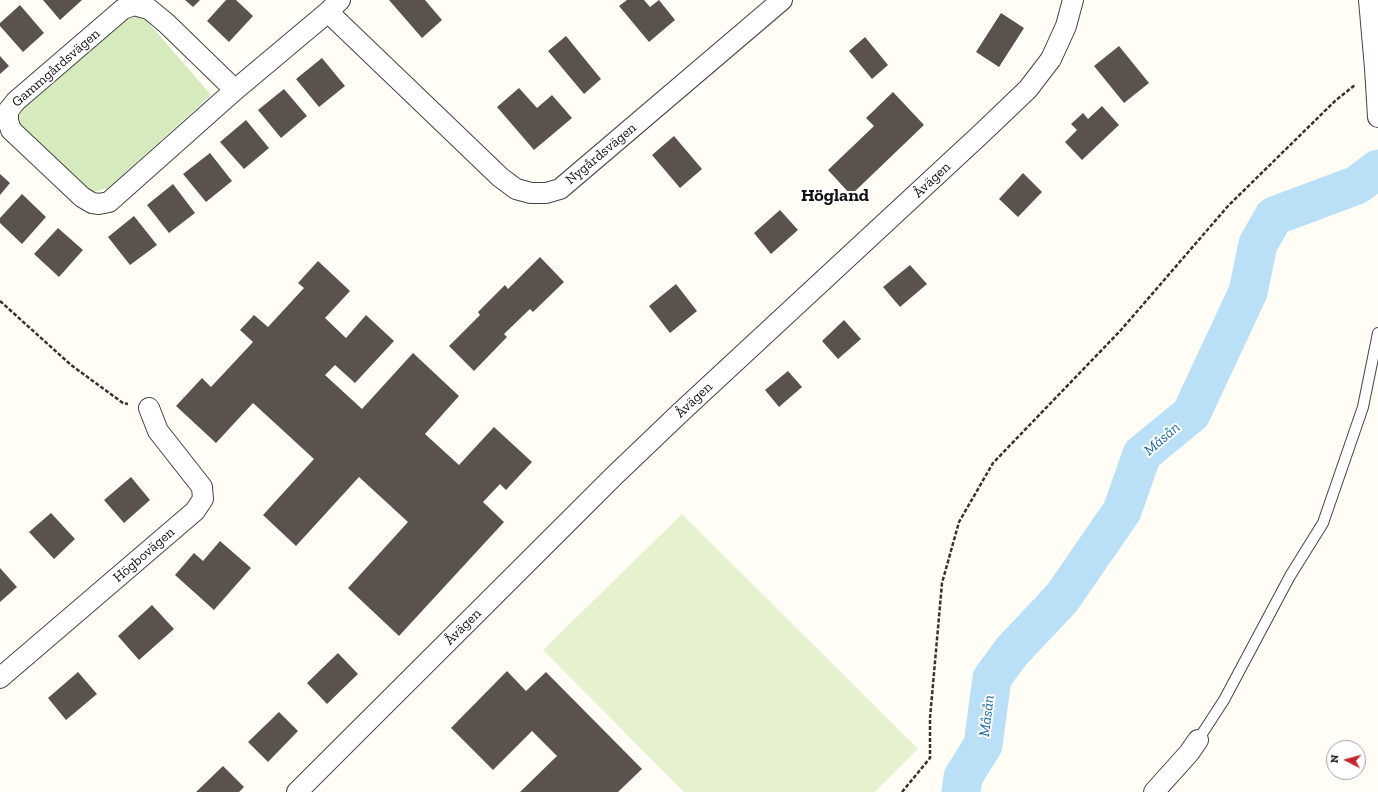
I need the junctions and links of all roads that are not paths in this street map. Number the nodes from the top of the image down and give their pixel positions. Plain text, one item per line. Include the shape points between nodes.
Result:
1 (782, 0) edge
2 (1073, 0) edge
3 (1369, 0) edge
4 (334, 6) edge
5 (235, 90) junction
6 (1378, 117) edge
7 (1378, 334) edge
8 (149, 408) road end
9 (0, 678) edge
10 (1198, 740) joint
11 (298, 792) edge
12 (1154, 792) edge

1 - 4 street, Nygårdsvägen via 560,189 546,194 516,189 500,177
2 - 11 street, Åvägen via 1066,26 1051,59 1028,89 626,465
3 - 6 street
4 - 5 street, Gammgårdsvägen
5 - 5 street, Gammgårdsvägen via 109,202 99,204 82,197 11,130 8,121 8,111 16,101 123,9 134,5 148,9 166,23
7 - 10 lane via 1363,407 1323,522 1290,576 1224,700
8 - 9 street, Högbovägen via 158,431 202,487 203,499 195,511
10 - 12 street via 1189,754

